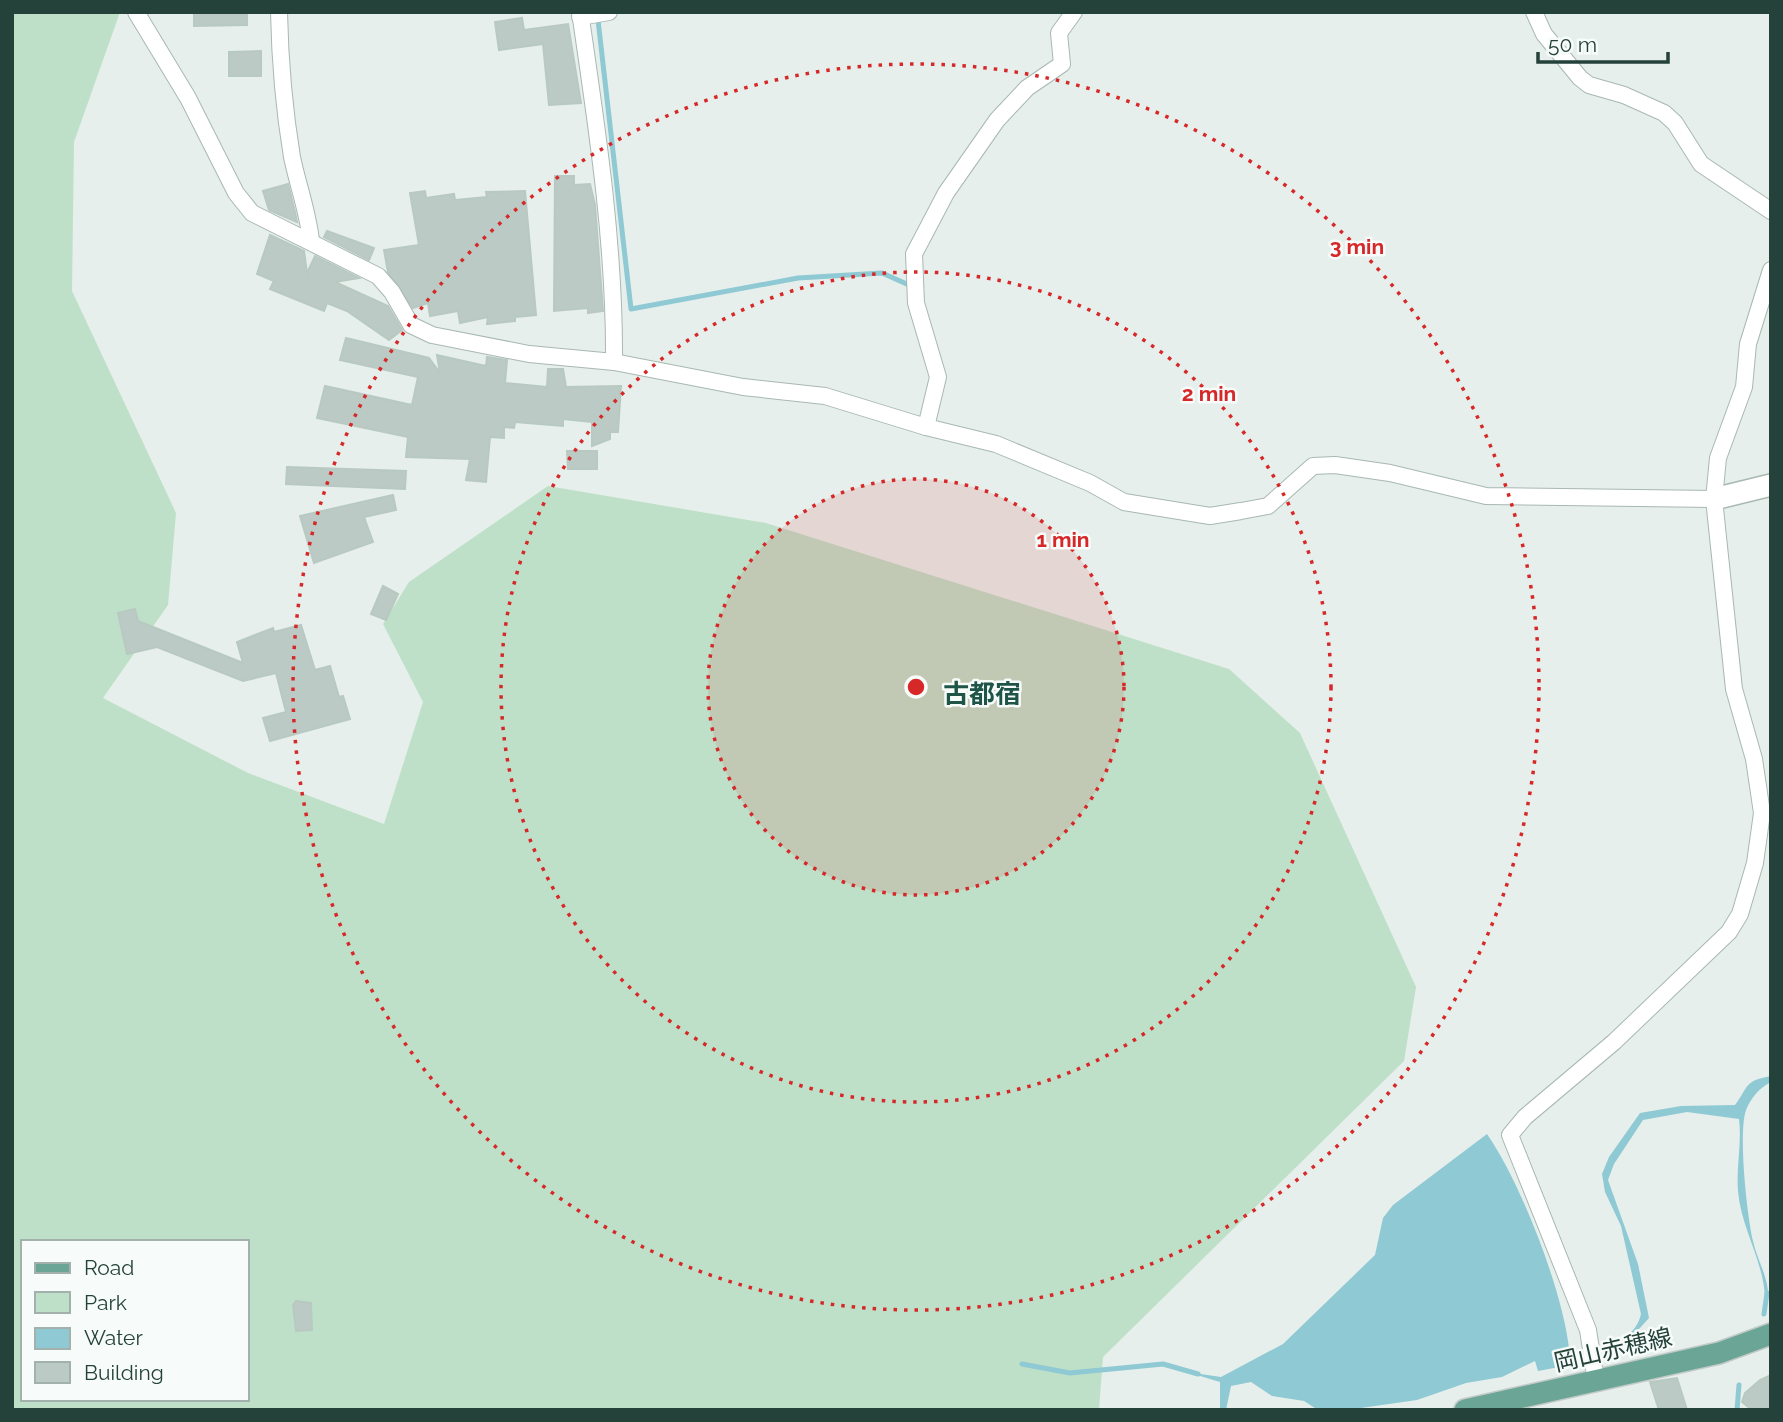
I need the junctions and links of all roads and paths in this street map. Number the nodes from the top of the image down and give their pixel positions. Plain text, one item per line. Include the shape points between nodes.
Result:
1 (136, 12) edge
2 (279, 12) edge
3 (609, 12) edge
4 (1074, 12) edge
5 (1534, 12) edge
6 (580, 15) edge
7 (1771, 211) edge
8 (312, 242) junction
9 (1771, 270) edge
10 (614, 362) junction
11 (926, 427) junction
12 (1771, 485) edge
13 (1714, 499) junction
14 (1771, 1334) edge
15 (1596, 1381) junction
16 (1465, 1410) edge

1 - 8 street via 188,98 236,193 267,223
2 - 8 street via 281,83
3 - 6 street
4 - 11 street via 1059,33 1062,64 1027,88 997,120 946,193 914,254 916,303 938,377
5 - 7 street via 1544,34 1580,78 1664,113 1701,164
6 - 10 street via 599,136 615,295
8 - 10 street via 378,276 393,292 411,325 432,335 529,354
9 - 13 street via 1748,344 1744,387 1718,458
10 - 11 street via 743,387 825,396
11 - 13 street via 996,444 1090,482 1125,502 1210,516 1268,506 1313,467 1335,466 1390,473 1486,496
12 - 13 street
13 - 15 street via 1734,689 1754,759 1762,813 1755,863 1740,914 1729,932 1510,1135 1588,1330
14 - 15 main road, 岡山赤穂線 via 1719,1353
15 - 16 main road, 岡山赤穂線

